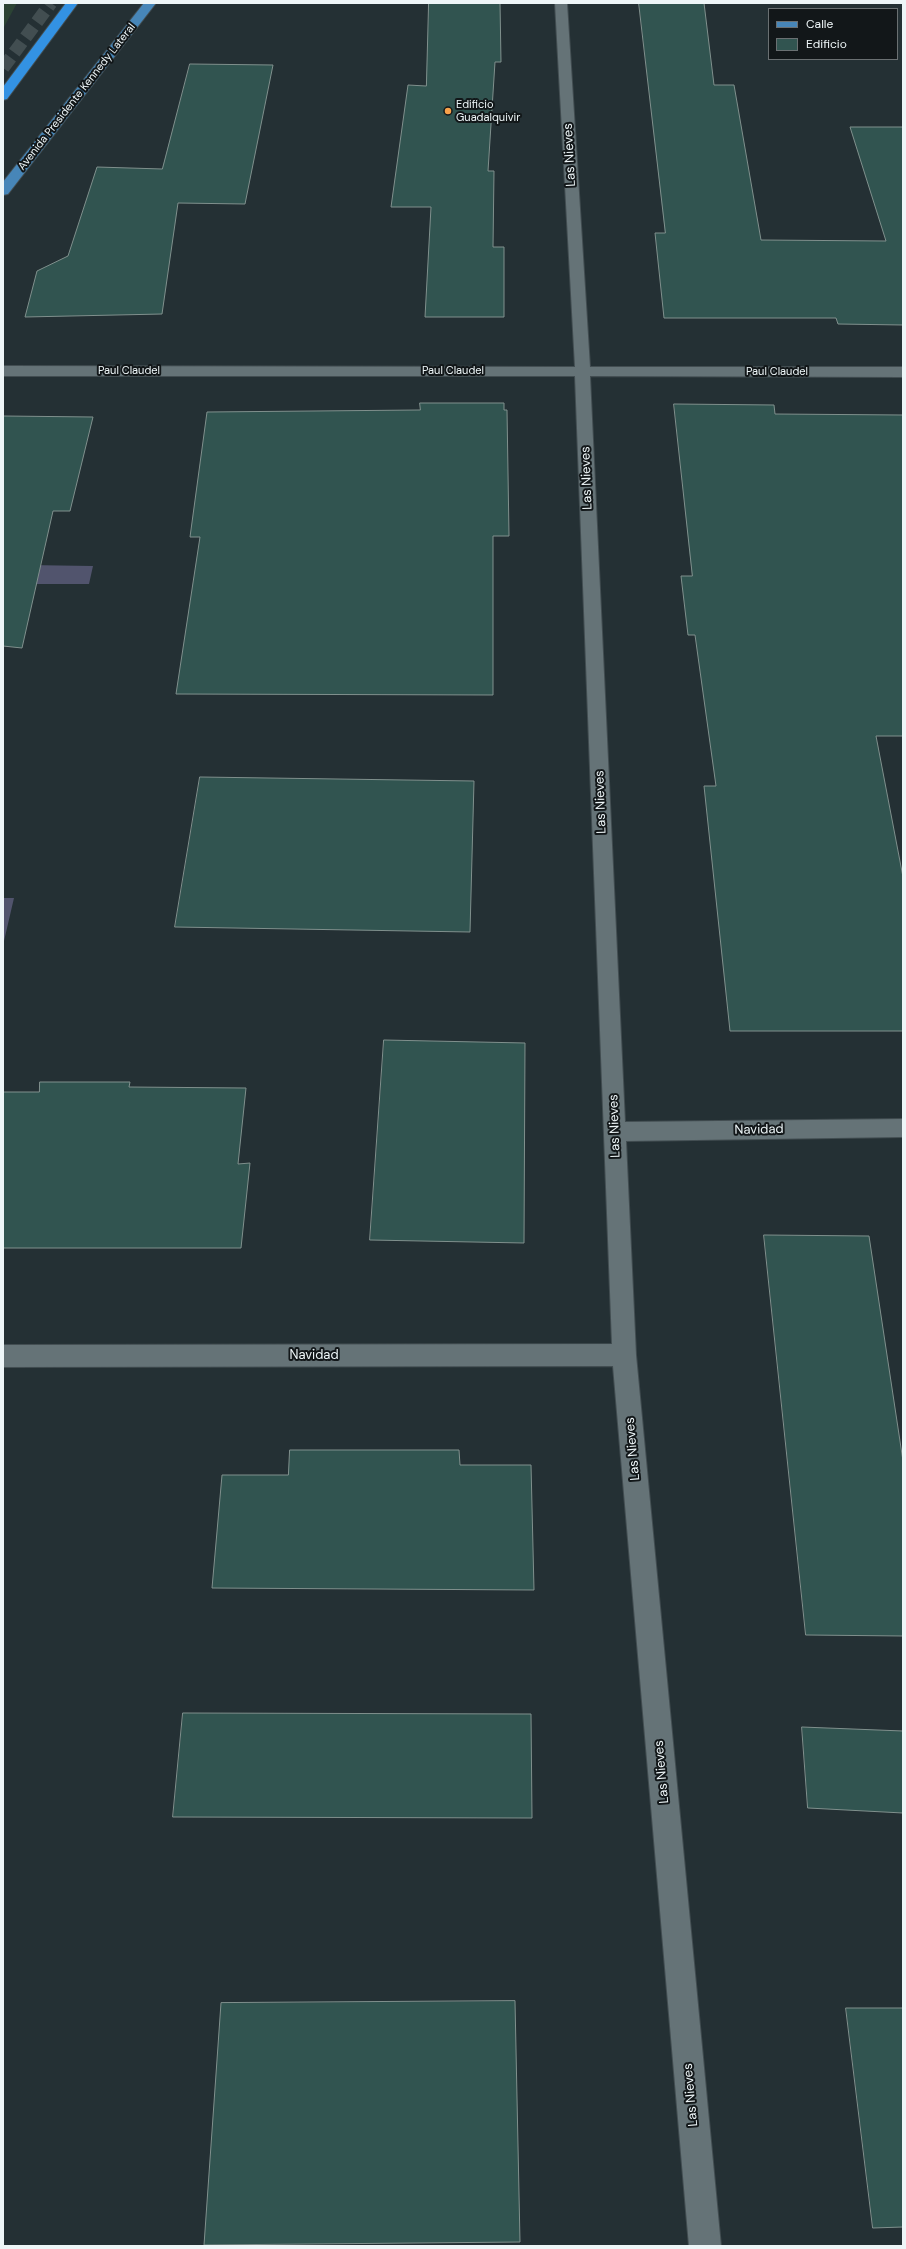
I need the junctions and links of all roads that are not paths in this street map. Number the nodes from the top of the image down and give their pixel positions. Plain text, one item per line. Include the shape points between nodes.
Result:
1 (72, 3) edge
2 (150, 3) edge
3 (561, 3) edge
4 (3, 96) edge
5 (3, 191) edge
6 (3, 371) edge
7 (583, 371) junction
8 (903, 372) edge
9 (903, 1128) edge
10 (616, 1132) junction
11 (624, 1355) junction
12 (3, 1356) edge
13 (705, 2246) edge

1 - 4 highway
2 - 5 main road, Avenida Presidente Kennedy Lateral
3 - 7 street, Las Nieves
6 - 7 street, Paul Claudel
7 - 8 street, Paul Claudel
7 - 10 street, Las Nieves
9 - 10 street, Navidad
10 - 11 street, Las Nieves
11 - 12 street, Navidad
11 - 13 street, Las Nieves

